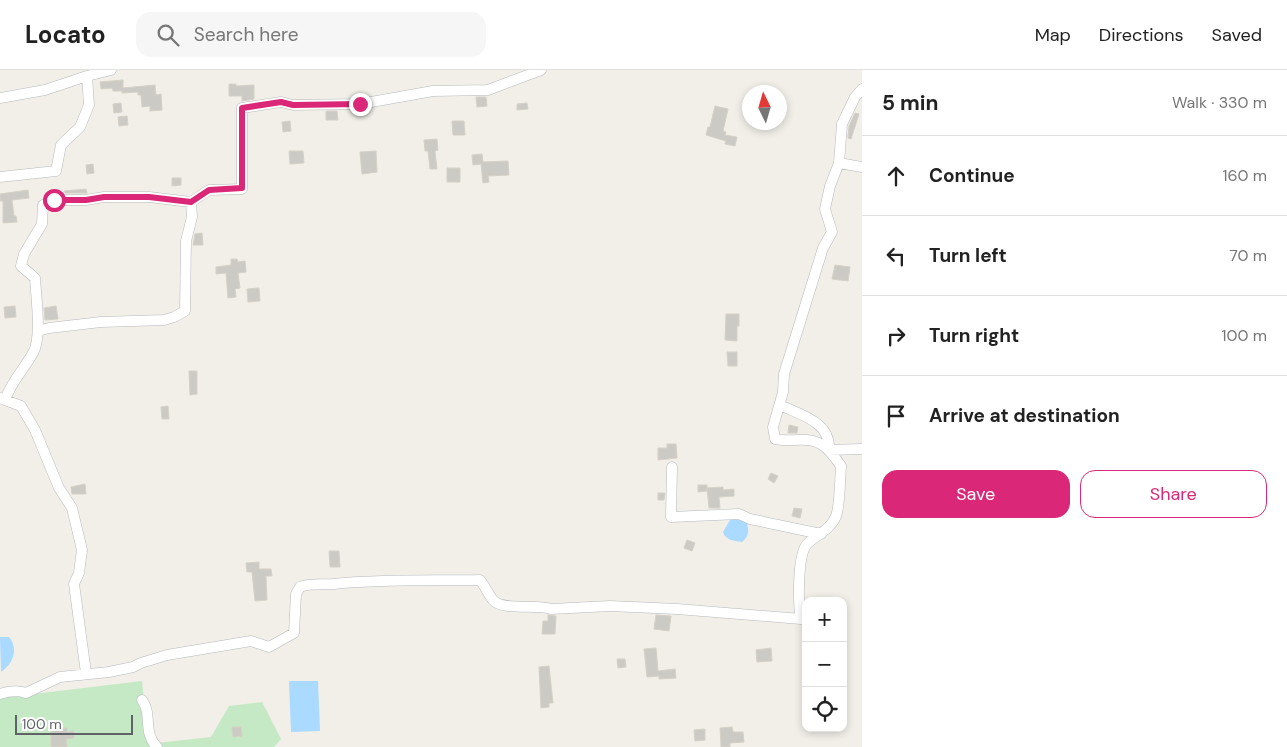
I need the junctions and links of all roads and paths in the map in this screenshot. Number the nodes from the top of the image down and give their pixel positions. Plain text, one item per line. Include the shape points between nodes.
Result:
1 (111, 70) edge
2 (541, 70) edge
3 (87, 76) junction
4 (862, 88) edge
5 (0, 98) edge
6 (839, 163) junction
7 (862, 167) edge
8 (0, 177) edge
9 (191, 202) junction
10 (38, 331) junction
11 (2, 399) edge
12 (780, 405) junction
13 (862, 449) edge
14 (829, 450) junction
15 (672, 467) dead end
16 (821, 534) junction
17 (86, 673) junction
18 (0, 694) edge
19 (142, 700) dead end
20 (157, 747) edge

1 - 3 street
2 - 9 street via 488,90 433,91 360,104 293,105 281,102 242,108 242,188 209,190
3 - 5 street via 45,90
3 - 8 street via 89,105 80,127 61,145 56,170
4 - 6 street via 842,124
6 - 7 street
6 - 12 street via 825,209 832,232 823,248 784,374
9 - 10 street via 192,217 186,240 185,311 164,320 101,322
9 - 10 street via 149,197 104,197 54,200 43,205 42,224 24,254 21,266 35,278
10 - 11 street via 34,352
11 - 17 street via 21,406 35,430 59,488 72,508 82,550 74,584
12 - 14 street via 819,423 830,440
12 - 14 street via 774,427 775,439 806,439 822,443
13 - 14 street
14 - 16 street via 840,466 839,488 836,517
15 - 16 street via 671,517 739,514
16 - 17 street via 806,544 800,560 801,619 610,606 503,606 494,602 480,580 306,584 296,594 294,633 269,647 251,641 216,645 168,654 133,667
17 - 18 street via 60,677 26,693 10,691
19 - 20 street via 146,706 150,741

